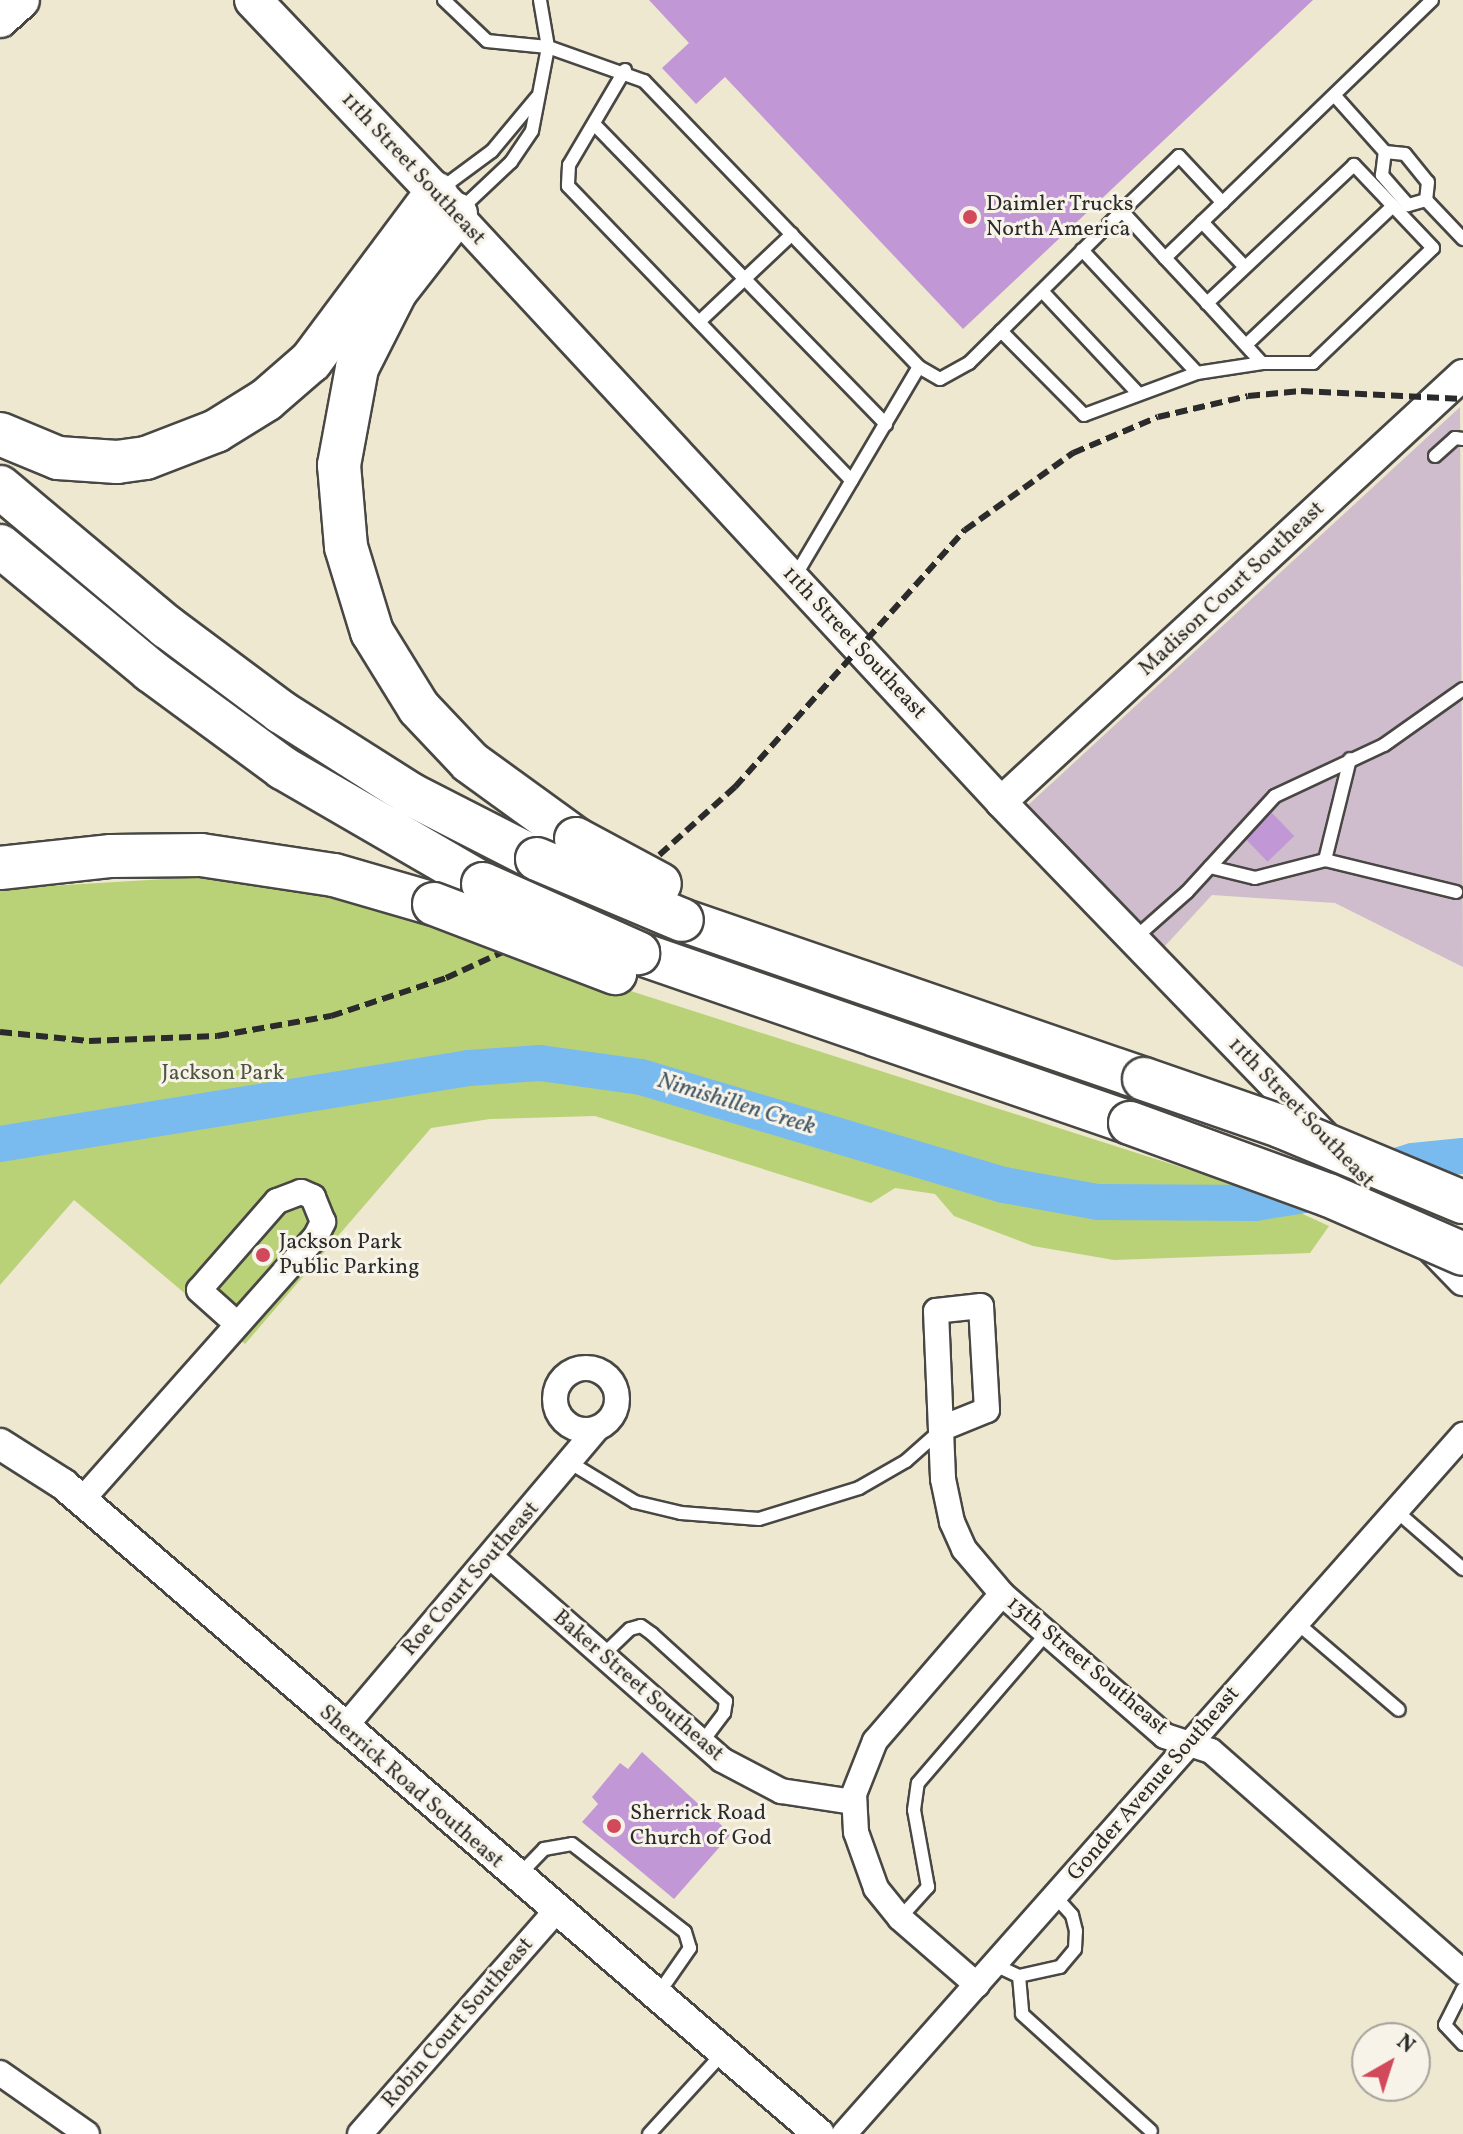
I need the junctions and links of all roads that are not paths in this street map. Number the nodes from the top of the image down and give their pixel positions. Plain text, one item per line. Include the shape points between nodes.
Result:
1 (21, 0) edge
2 (252, 0) edge
3 (444, 0) edge
4 (540, 0) edge
5 (1432, 0) edge
6 (0, 19) edge
7 (548, 47) junction
8 (625, 70) junction
9 (1335, 96) junction
10 (537, 97) junction
11 (594, 124) junction
12 (1385, 152) junction
13 (1426, 200) junction
14 (1223, 203) junction
15 (446, 204) junction
16 (1393, 206) junction
17 (1122, 211) junction
18 (1202, 222) junction
19 (792, 234) junction
20 (1463, 239) edge
21 (1082, 250) junction
22 (1165, 258) junction
23 (1245, 267) junction
24 (745, 279) junction
25 (1042, 291) junction
26 (1207, 303) junction
27 (699, 322) junction
28 (1001, 331) junction
29 (1246, 345) junction
30 (1262, 363) junction
31 (919, 367) junction
32 (1197, 373) junction
33 (1463, 375) edge
34 (1137, 392) junction
35 (886, 424) junction
36 (0, 434) edge
37 (1463, 439) edge
38 (1435, 456) dead end
39 (852, 481) junction
40 (0, 487) edge
41 (0, 546) edge
42 (794, 578) junction
43 (1463, 689) edge
44 (1350, 759) junction
45 (1001, 802) junction
46 (1325, 860) junction
47 (1210, 867) junction
48 (0, 868) edge
49 (1456, 892) dead end
50 (691, 911) junction
51 (1133, 940) junction
52 (626, 963) junction
53 (1463, 1202) edge
54 (1463, 1254) edge
55 (1463, 1280) edge
56 (237, 1324) junction
57 (945, 1427) junction
58 (597, 1428) dead end
59 (1463, 1435) edge
60 (0, 1444) edge
61 (569, 1462) junction
62 (81, 1501) junction
63 (1395, 1510) junction
64 (491, 1557) junction
65 (1463, 1569) edge
66 (1002, 1594) junction
67 (1296, 1622) junction
68 (1047, 1633) junction
69 (602, 1656) junction
70 (1399, 1710) dead end
71 (343, 1729) junction
72 (1190, 1743) junction
73 (701, 1744) junction
74 (854, 1802) junction
75 (517, 1877) junction
76 (1055, 1896) junction
77 (556, 1911) junction
78 (900, 1918) junction
79 (995, 1965) junction
80 (1463, 1972) edge
81 (1019, 1976) junction
82 (977, 1985) junction
83 (1463, 1989) edge
84 (656, 1996) junction
85 (1463, 2044) edge
86 (723, 2053) junction
87 (0, 2073) edge
88 (1151, 2131) dead end
89 (87, 2134) edge
90 (360, 2134) edge
91 (649, 2134) edge
92 (819, 2134) edge
93 (844, 2134) edge

1 - 6 main road
2 - 15 main road, 11th Street Southeast
3 - 7 lane via 483,39
4 - 7 lane
5 - 9 lane
7 - 8 lane
7 - 10 lane
8 - 11 lane
8 - 19 lane via 649,85
9 - 12 lane
9 - 14 lane
10 - 15 lane
10 - 15 lane via 532,131 522,147
11 - 24 lane
11 - 27 lane via 569,165 567,183
12 - 13 lane via 1405,154 1428,182
12 - 13 lane via 1382,175 1408,205
13 - 20 lane
14 - 17 lane via 1179,156
14 - 18 lane
15 - 36 highway via 311,361 266,400 216,431 146,458 102,462 58,458
15 - 42 street, 11th Street Southeast
15 - 50 highway, bridge via 357,368 339,465 346,547 372,632 419,708 470,762 576,839
16 - 23 lane via 1354,165
16 - 29 lane
16 - 30 lane via 1433,248 1313,363
17 - 21 lane
17 - 22 lane
18 - 22 lane
18 - 23 lane
19 - 24 lane
19 - 31 lane
21 - 25 lane
21 - 32 lane
22 - 26 lane
23 - 26 lane
24 - 27 lane
24 - 35 lane
25 - 28 lane
25 - 34 lane
26 - 29 lane
27 - 39 lane
28 - 31 lane via 952,376 935,378
28 - 34 lane via 1084,415
29 - 30 lane
30 - 32 lane
31 - 35 lane
32 - 34 lane
33 - 45 street, Madison Court Southeast
35 - 39 lane
37 - 38 lane via 1455,438
39 - 42 lane
40 - 50 highway, bridge via 167,627 281,712 410,794 537,859
41 - 52 highway, bridge via 151,671 283,768
42 - 45 street, 11th Street Southeast
43 - 44 lane via 1384,745
44 - 46 lane
44 - 47 lane via 1275,796
45 - 51 street, 11th Street Southeast
46 - 47 lane via 1255,878
46 - 49 lane
47 - 51 lane
48 - 52 highway, bridge via 111,856 201,855 319,872
50 - 53 highway, bridge via 1061,1051 1295,1132
51 - 55 street, 11th Street Southeast, bridge
52 - 54 highway, bridge via 1130,1123 1328,1195
56 - 56 street via 199,1290 277,1201 301,1192 313,1197 323,1222 316,1236
56 - 62 street
57 - 57 street, 13th Street Southeast via 936,1311 981,1306 987,1410
57 - 61 lane via 906,1461 859,1488 792,1513 759,1519 681,1513 635,1502
57 - 66 street, 13th Street Southeast via 943,1479 952,1522 964,1549
58 - 61 street, Roe Court Southeast
59 - 63 street, Gonder Avenue Southeast
60 - 62 street, Sherrick Road Southeast via 40,1467
61 - 64 street, Roe Court Southeast
62 - 71 street, Sherrick Road Southeast
63 - 65 lane
63 - 67 street, Gonder Avenue Southeast
64 - 69 street, Baker Street Southeast
64 - 71 street, Roe Court Southeast
66 - 68 street, 13th Street Southeast
66 - 74 street via 875,1741 858,1776
67 - 70 lane
67 - 72 street, Gonder Avenue Southeast
68 - 72 street, 13th Street Southeast via 1165,1736
68 - 78 lane via 918,1783 914,1810 928,1887
69 - 73 street, Baker Street Southeast
69 - 73 lane via 641,1626 663,1644 726,1701 724,1713
71 - 75 street, Sherrick Road Southeast
72 - 76 street, Gonder Avenue Southeast
72 - 80 street, 13th Street Southeast via 1211,1751
73 - 74 street, Baker Street Southeast via 763,1784
74 - 78 street via 856,1832 869,1875
75 - 77 street, Sherrick Road Southeast
75 - 84 lane via 544,1849 572,1844 685,1932 690,1948
76 - 79 street, Gonder Avenue Southeast
76 - 81 lane via 1072,1915 1075,1949 1060,1967
77 - 84 street, Sherrick Road Southeast
77 - 90 street, Robin Court Southeast
78 - 82 street
79 - 81 lane
79 - 82 street, Gonder Avenue Southeast
81 - 88 lane via 1022,2014
82 - 93 street, Gonder Avenue Southeast
83 - 85 lane via 1445,2025
84 - 86 street, Sherrick Road Southeast
86 - 91 lane
86 - 92 street, Sherrick Road Southeast
87 - 89 street

